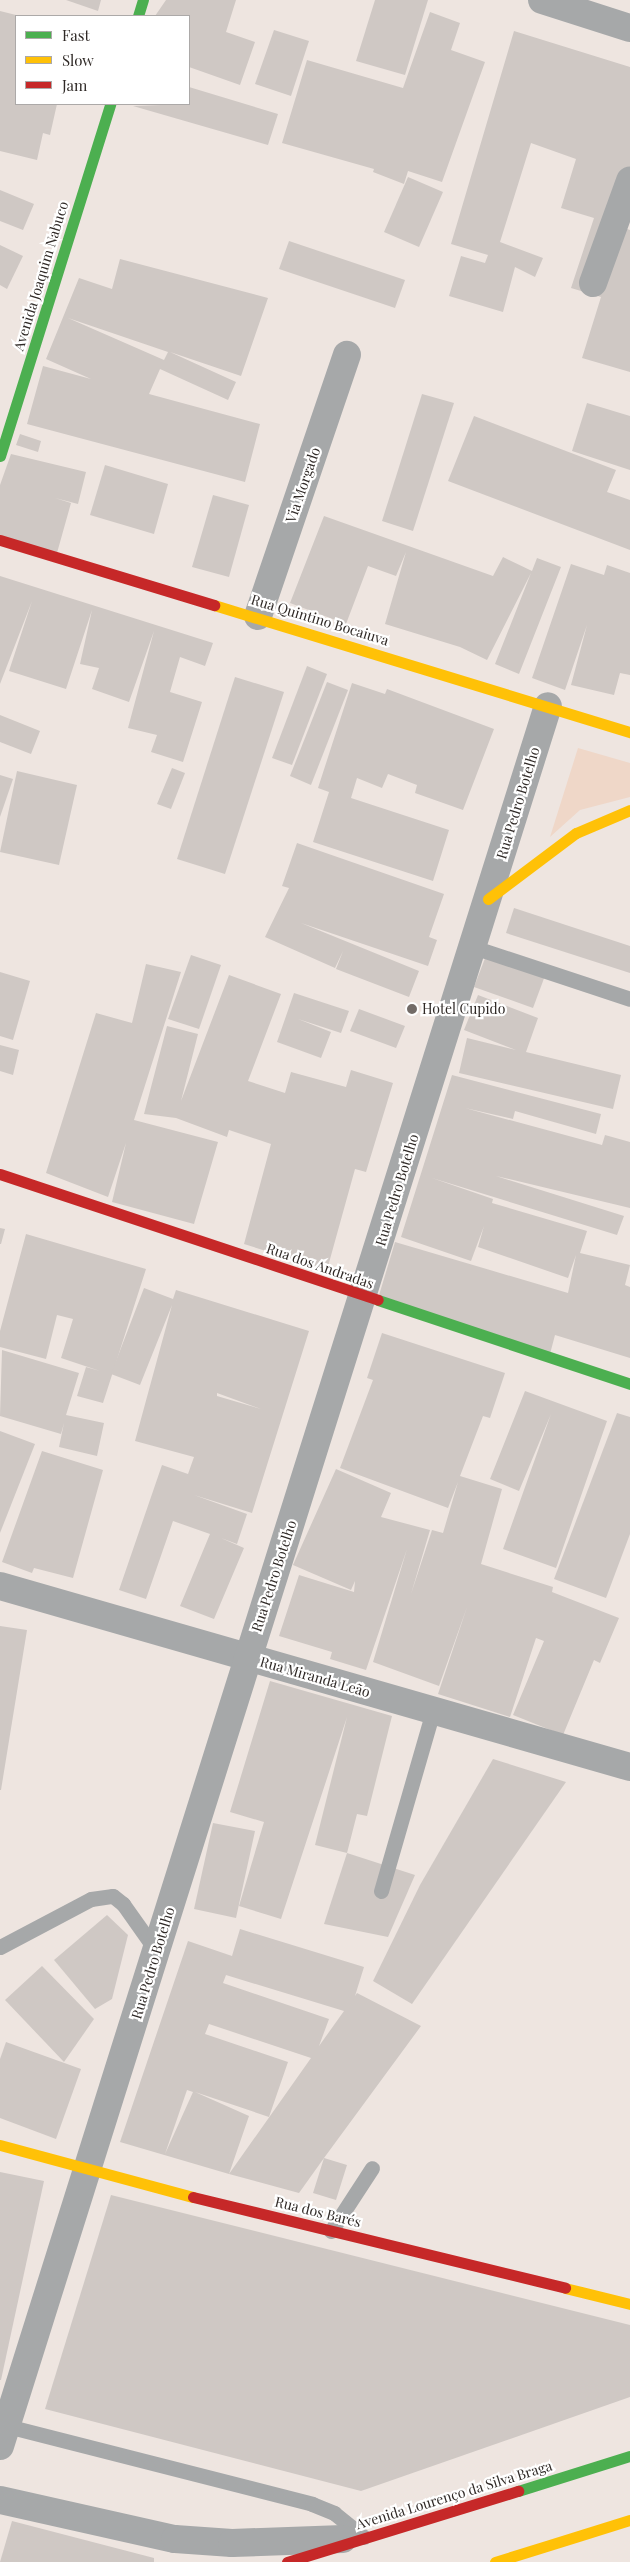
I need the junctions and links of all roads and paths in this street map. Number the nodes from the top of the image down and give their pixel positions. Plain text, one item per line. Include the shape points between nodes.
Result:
1 (143, 0) edge
2 (542, 0) edge
3 (138, 15) edge
4 (630, 28) edge
5 (110, 105) edge
6 (630, 181) edge
7 (593, 283) dead end
8 (348, 355) dead end
9 (0, 456) edge
10 (0, 540) edge
11 (258, 616) junction
12 (548, 706) junction
13 (630, 732) edge
14 (630, 810) edge
15 (488, 899) junction
16 (473, 947) junction
17 (630, 999) edge
18 (0, 1174) edge
19 (364, 1296) junction
20 (630, 1384) edge
21 (0, 1586) edge
22 (248, 1658) junction
23 (433, 1711) junction
24 (630, 1768) edge
25 (380, 1891) dead end
26 (0, 1947) edge
27 (156, 1952) junction
28 (0, 2145) edge
29 (372, 2168) dead end
30 (89, 2172) junction
31 (332, 2231) junction
32 (630, 2304) edge
33 (3, 2436) edge
34 (630, 2456) edge
35 (0, 2500) edge
36 (630, 2520) edge
37 (364, 2537) junction
38 (287, 2562) edge
39 (495, 2562) edge

1 - 3 street
2 - 4 street
5 - 9 street, Avenida Joaquim Nabuco
6 - 7 street
8 - 11 street, Via Morgado
10 - 11 street, Rua Quintino Bocaiuva
11 - 12 street, Rua Quintino Bocaiuva
12 - 13 street, Rua Quintino Bocaiuva
12 - 15 street, Rua Pedro Botelho
14 - 15 street via 576,833
15 - 16 street, Rua Pedro Botelho
16 - 17 lane
16 - 19 street, Rua Pedro Botelho
18 - 19 street, Rua dos Andradas
19 - 20 street, Rua dos Andradas
19 - 22 street, Rua Pedro Botelho
21 - 22 street, Rua Miranda Leão
22 - 23 street, Rua Miranda Leão
22 - 27 street, Rua Pedro Botelho
23 - 24 street, Rua Miranda Leão
23 - 25 lane
26 - 27 lane via 91,1899 113,1896 123,1904
27 - 30 street, Rua Pedro Botelho
28 - 30 street, Rua dos Barés
29 - 31 lane
30 - 31 street, Rua dos Barés
30 - 33 street, Rua Pedro Botelho
31 - 32 street, Rua dos Barés
33 - 37 lane via 312,2504 334,2513
34 - 37 street, Avenida Lourenço da Silva Braga
35 - 37 street via 175,2539 290,2543
36 - 39 street
37 - 38 street, Avenida Lourenço da Silva Braga

